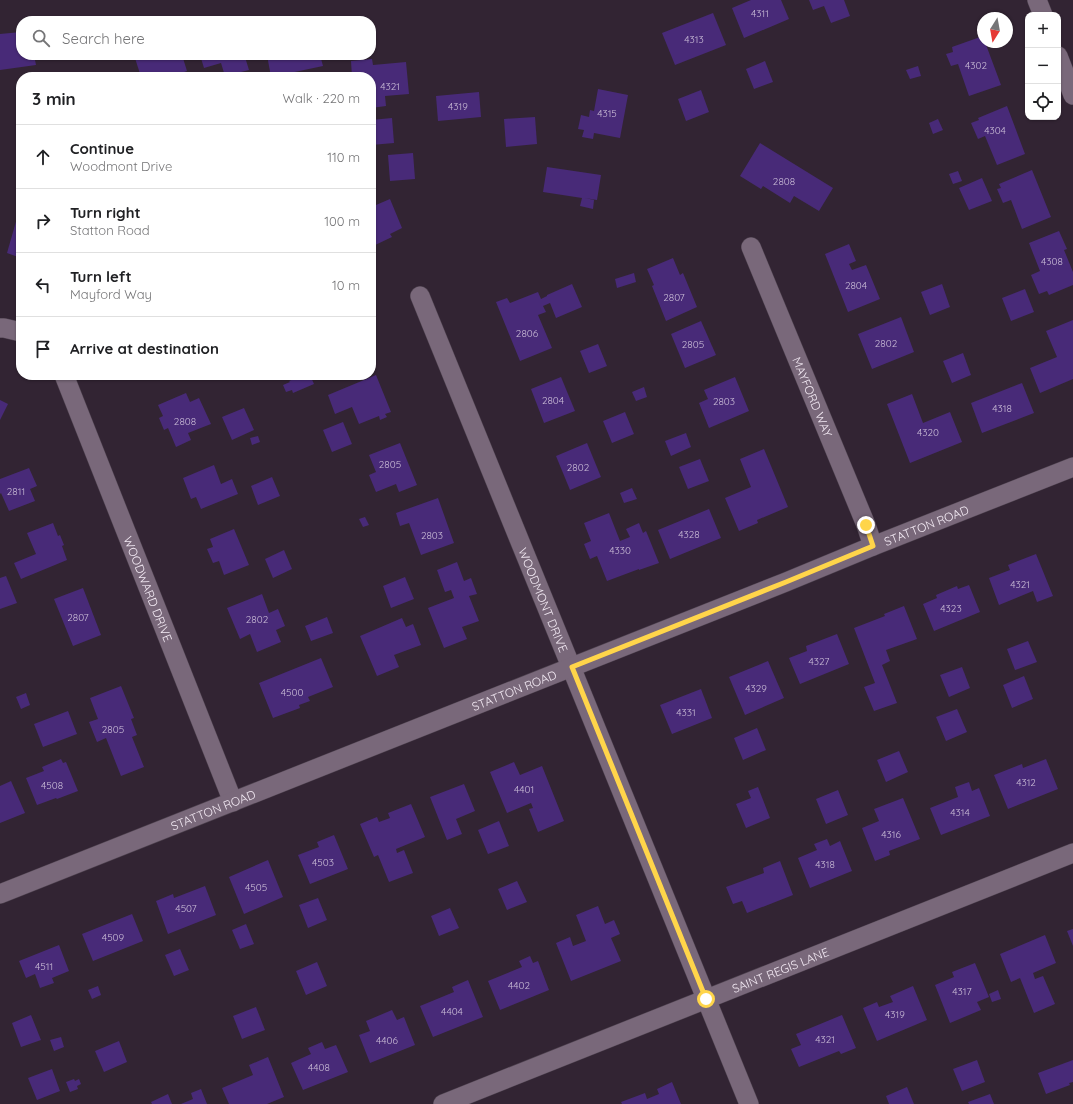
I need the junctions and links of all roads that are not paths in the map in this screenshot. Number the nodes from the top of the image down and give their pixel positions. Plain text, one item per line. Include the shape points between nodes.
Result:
1 (1037, 0) edge
2 (1041, 12) edge
3 (1061, 64) edge
4 (1073, 95) edge
5 (751, 247) dead end
6 (420, 296) dead end
7 (0, 328) edge
8 (16, 331) edge
9 (66, 380) edge
10 (1073, 467) edge
11 (873, 546) junction
12 (572, 667) junction
13 (234, 802) junction
14 (1073, 853) edge
15 (0, 894) edge
16 (706, 999) junction
17 (443, 1104) edge
18 (749, 1104) edge

1 - 2 street
3 - 4 street
5 - 11 street, MAYFORD WAY
6 - 12 street, WOODMONT DRIVE
7 - 8 street
9 - 13 street, WOODWARD DRIVE
10 - 11 street, STATTON ROAD
11 - 12 street, STATTON ROAD
12 - 13 street, STATTON ROAD
12 - 16 street, WOODMONT DRIVE
13 - 15 street, STATTON ROAD
14 - 16 street, SAINT REGIS LANE
16 - 17 street, SAINT REGIS LANE
16 - 18 street, WOODMONT DRIVE

